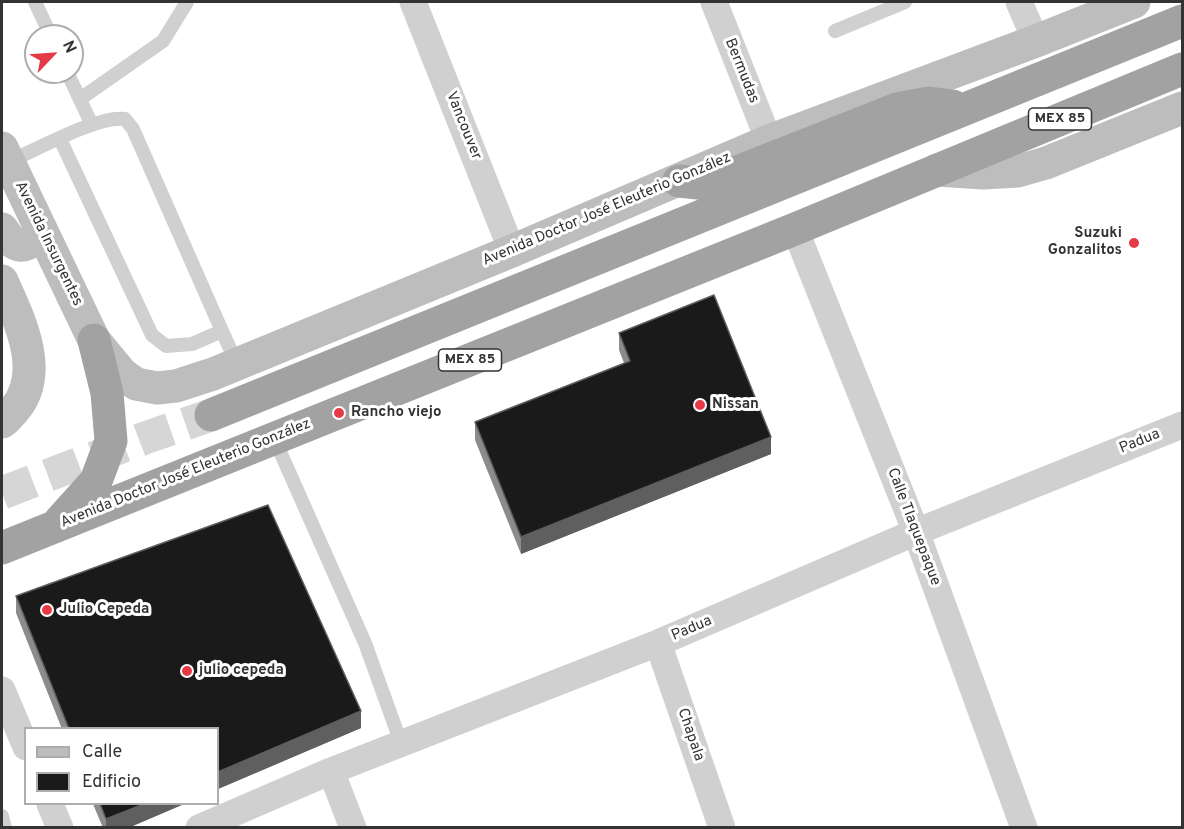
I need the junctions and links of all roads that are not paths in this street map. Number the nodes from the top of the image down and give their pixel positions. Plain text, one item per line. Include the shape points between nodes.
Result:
1 (35, 2) edge
2 (187, 2) edge
3 (413, 2) edge
4 (714, 2) edge
5 (905, 2) edge
6 (1019, 2) edge
7 (1115, 5) edge
8 (1182, 21) edge
9 (45, 24) edge
10 (835, 31) dead end
11 (1036, 42) junction
12 (1182, 69) edge
13 (73, 84) edge
14 (80, 99) junction
15 (966, 108) junction
16 (1182, 108) edge
17 (92, 125) junction
18 (60, 139) junction
19 (769, 141) junction
20 (5, 155) edge
21 (937, 170) junction
22 (679, 181) junction
23 (2, 229) edge
24 (795, 229) junction
25 (42, 233) junction
26 (512, 251) junction
27 (2, 282) edge
28 (222, 331) junction
29 (94, 340) junction
30 (237, 364) junction
31 (211, 415) tunnel mouth
32 (2, 422) edge
33 (1182, 425) edge
34 (274, 438) junction
35 (54, 527) junction
36 (916, 532) junction
37 (2, 548) edge
38 (658, 643) junction
39 (2, 690) edge
40 (24, 742) edge
41 (401, 743) junction
42 (331, 771) junction
43 (50, 805) edge
44 (2, 816) edge
45 (6, 828) edge
46 (60, 828) edge
47 (199, 828) edge
48 (353, 828) edge
49 (722, 828) edge
50 (1024, 828) edge

1 - 9 lane
2 - 14 lane via 163,41
3 - 26 street, Vancouver
4 - 19 street, Bermudas
5 - 10 lane
6 - 11 street
7 - 11 main road, Avenida Doctor José Eleuterio González
8 - 15 highway
11 - 19 main road, Avenida Doctor José Eleuterio González
12 - 21 highway, Avenida Doctor José Eleuterio González / MEX 85
13 - 14 lane
14 - 17 lane
15 - 22 highway via 929,103 897,109 737,172 698,183
15 - 31 highway
16 - 21 main road, Avenida Doctor José Eleuterio González via 1018,171
17 - 18 lane
17 - 28 lane via 114,117 125,119 133,129
18 - 20 lane
18 - 28 lane via 152,335 166,346 192,344
19 - 22 main road, Avenida Doctor José Eleuterio González
20 - 25 main road, Avenida Insurgentes
21 - 24 highway, Avenida Doctor José Eleuterio González / MEX 85
22 - 26 main road, Avenida Doctor José Eleuterio González
23 - 25 main road via 15,245 22,246
24 - 34 highway, Avenida Doctor José Eleuterio González / MEX 85
24 - 36 street, Calle Tlaquepaque
25 - 29 main road, Avenida Insurgentes
26 - 30 main road, Avenida Doctor José Eleuterio González
27 - 32 main road via 20,321 29,364 21,401
28 - 30 lane
29 - 30 main road, Avenida Doctor José Eleuterio González via 122,374 136,384 157,388 176,386
29 - 35 highway via 107,393 111,441 96,481
33 - 36 street, Padua
34 - 35 highway, Avenida Doctor José Eleuterio González / MEX 85
34 - 41 lane via 365,643
35 - 37 highway, Avenida Doctor José Eleuterio González / MEX 85
36 - 38 street, Padua
36 - 50 street, Calle Tlaquepaque
38 - 41 street, Padua
38 - 49 street, Chapala
39 - 40 street
41 - 42 street, Padua
42 - 47 street, Padua
42 - 48 street
43 - 46 street
44 - 45 lane

